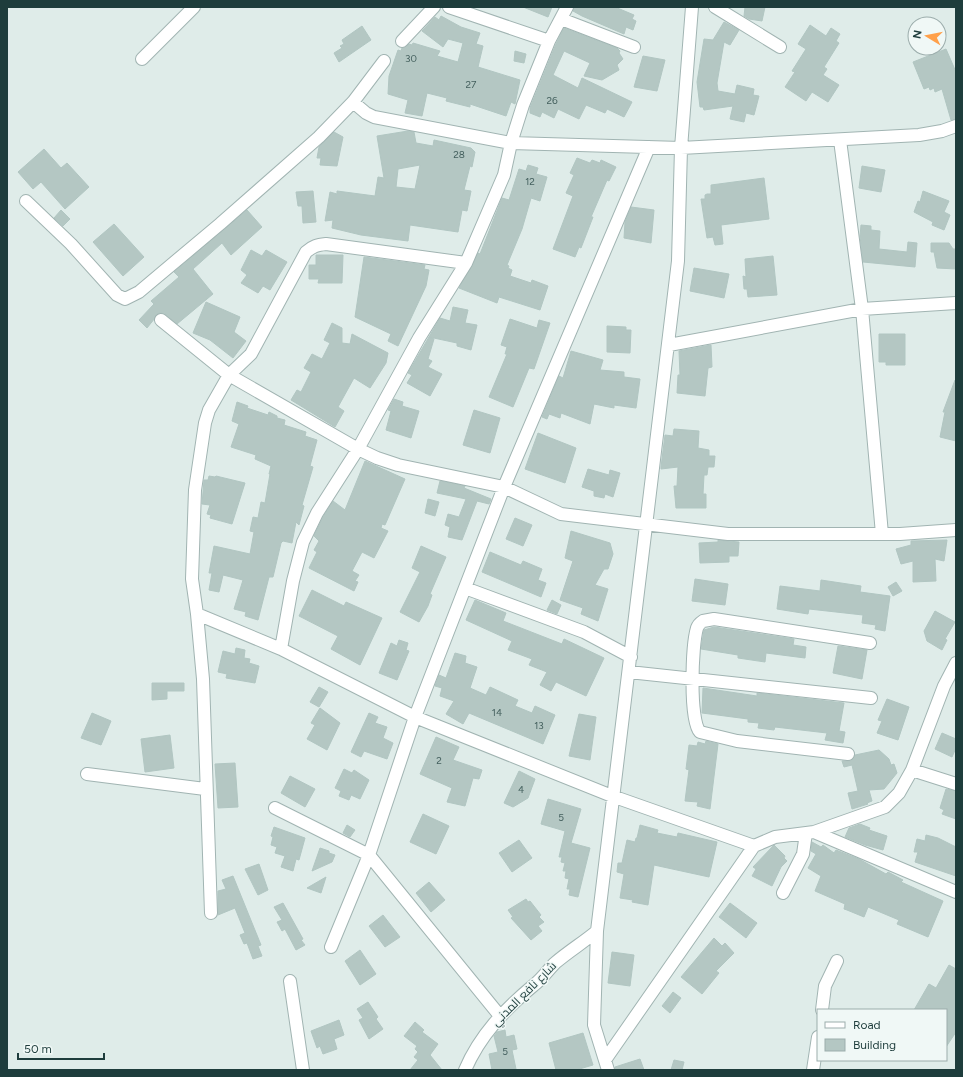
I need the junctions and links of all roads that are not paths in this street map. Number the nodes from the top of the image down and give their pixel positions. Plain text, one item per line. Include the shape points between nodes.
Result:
1 (194, 7) edge
2 (434, 7) edge
3 (449, 7) edge
4 (567, 7) edge
5 (692, 7) edge
6 (715, 7) edge
7 (561, 19) junction
8 (402, 41) dead end
9 (549, 41) junction
10 (634, 47) dead end
11 (780, 47) dead end
12 (142, 59) dead end
13 (384, 61) dead end
14 (353, 102) junction
15 (956, 126) edge
16 (840, 140) junction
17 (511, 143) junction
18 (649, 147) junction
19 (681, 148) junction
20 (26, 201) dead end
21 (466, 263) junction
22 (956, 303) edge
23 (862, 309) junction
24 (161, 320) dead end
25 (668, 345) junction
26 (229, 375) junction
27 (358, 449) junction
28 (504, 487) junction
29 (648, 524) junction
30 (956, 530) edge
31 (882, 534) junction
32 (465, 588) junction
33 (197, 614) junction
34 (870, 643) dead end
35 (281, 649) junction
36 (631, 657) junction
37 (956, 663) edge
38 (629, 672) junction
39 (692, 678) junction
40 (871, 698) dead end
41 (415, 717) junction
42 (848, 754) dead end
43 (912, 770) junction
44 (87, 774) dead end
45 (956, 784) edge
46 (205, 789) junction
47 (612, 796) junction
48 (275, 808) dead end
49 (810, 832) junction
50 (754, 846) junction
51 (368, 855) junction
52 (956, 892) edge
53 (783, 894) dead end
54 (211, 913) dead end
55 (597, 931) junction
56 (331, 947) dead end
57 (837, 961) dead end
58 (290, 981) dead end
59 (822, 1009) edge
60 (500, 1016) junction
61 (817, 1044) edge
62 (607, 1065) edge
63 (303, 1070) edge
64 (465, 1070) edge
65 (813, 1070) edge

1 - 12 street
2 - 8 street
3 - 9 street
4 - 7 street
5 - 19 street
6 - 11 street
7 - 9 street
7 - 10 street
9 - 17 street via 522,105
13 - 14 street
14 - 17 street via 374,117
14 - 20 street via 319,136 220,224 129,298 120,298 71,244
15 - 16 street via 928,134
16 - 19 street
16 - 23 street
17 - 18 street
17 - 21 street via 504,175
18 - 19 street
18 - 28 street
19 - 25 street via 678,260
21 - 26 street via 326,244 311,247 251,354
21 - 27 street via 420,338
22 - 23 street
23 - 25 street
23 - 31 street
24 - 26 street
25 - 29 street
26 - 27 street
26 - 33 street via 209,410 200,444 195,490 192,579
27 - 28 street via 398,465
27 - 35 street via 317,513 303,542
28 - 29 street via 561,514
28 - 32 street
29 - 31 street via 728,534
29 - 36 street
30 - 31 street
32 - 36 street via 584,632
32 - 41 street
33 - 35 street
33 - 46 street via 203,679
34 - 39 street via 708,619 697,629
35 - 41 street
36 - 38 street
37 - 43 street via 944,686
38 - 39 street
38 - 47 street
39 - 40 street
39 - 42 street via 694,721 700,732 737,741
41 - 47 street
41 - 51 street
43 - 45 street
43 - 49 street via 899,793 884,808
44 - 46 street
46 - 54 street
47 - 50 street
47 - 55 street
48 - 51 street
49 - 50 street via 775,837
49 - 52 street
49 - 53 street via 804,854
50 - 62 street
51 - 56 street
51 - 60 street
55 - 60 street, شارع نافع المدني via 545,972
55 - 62 street via 594,1025
57 - 59 street via 825,986
58 - 63 street
60 - 64 street, شارع نافع المدني via 477,1046
61 - 65 street

